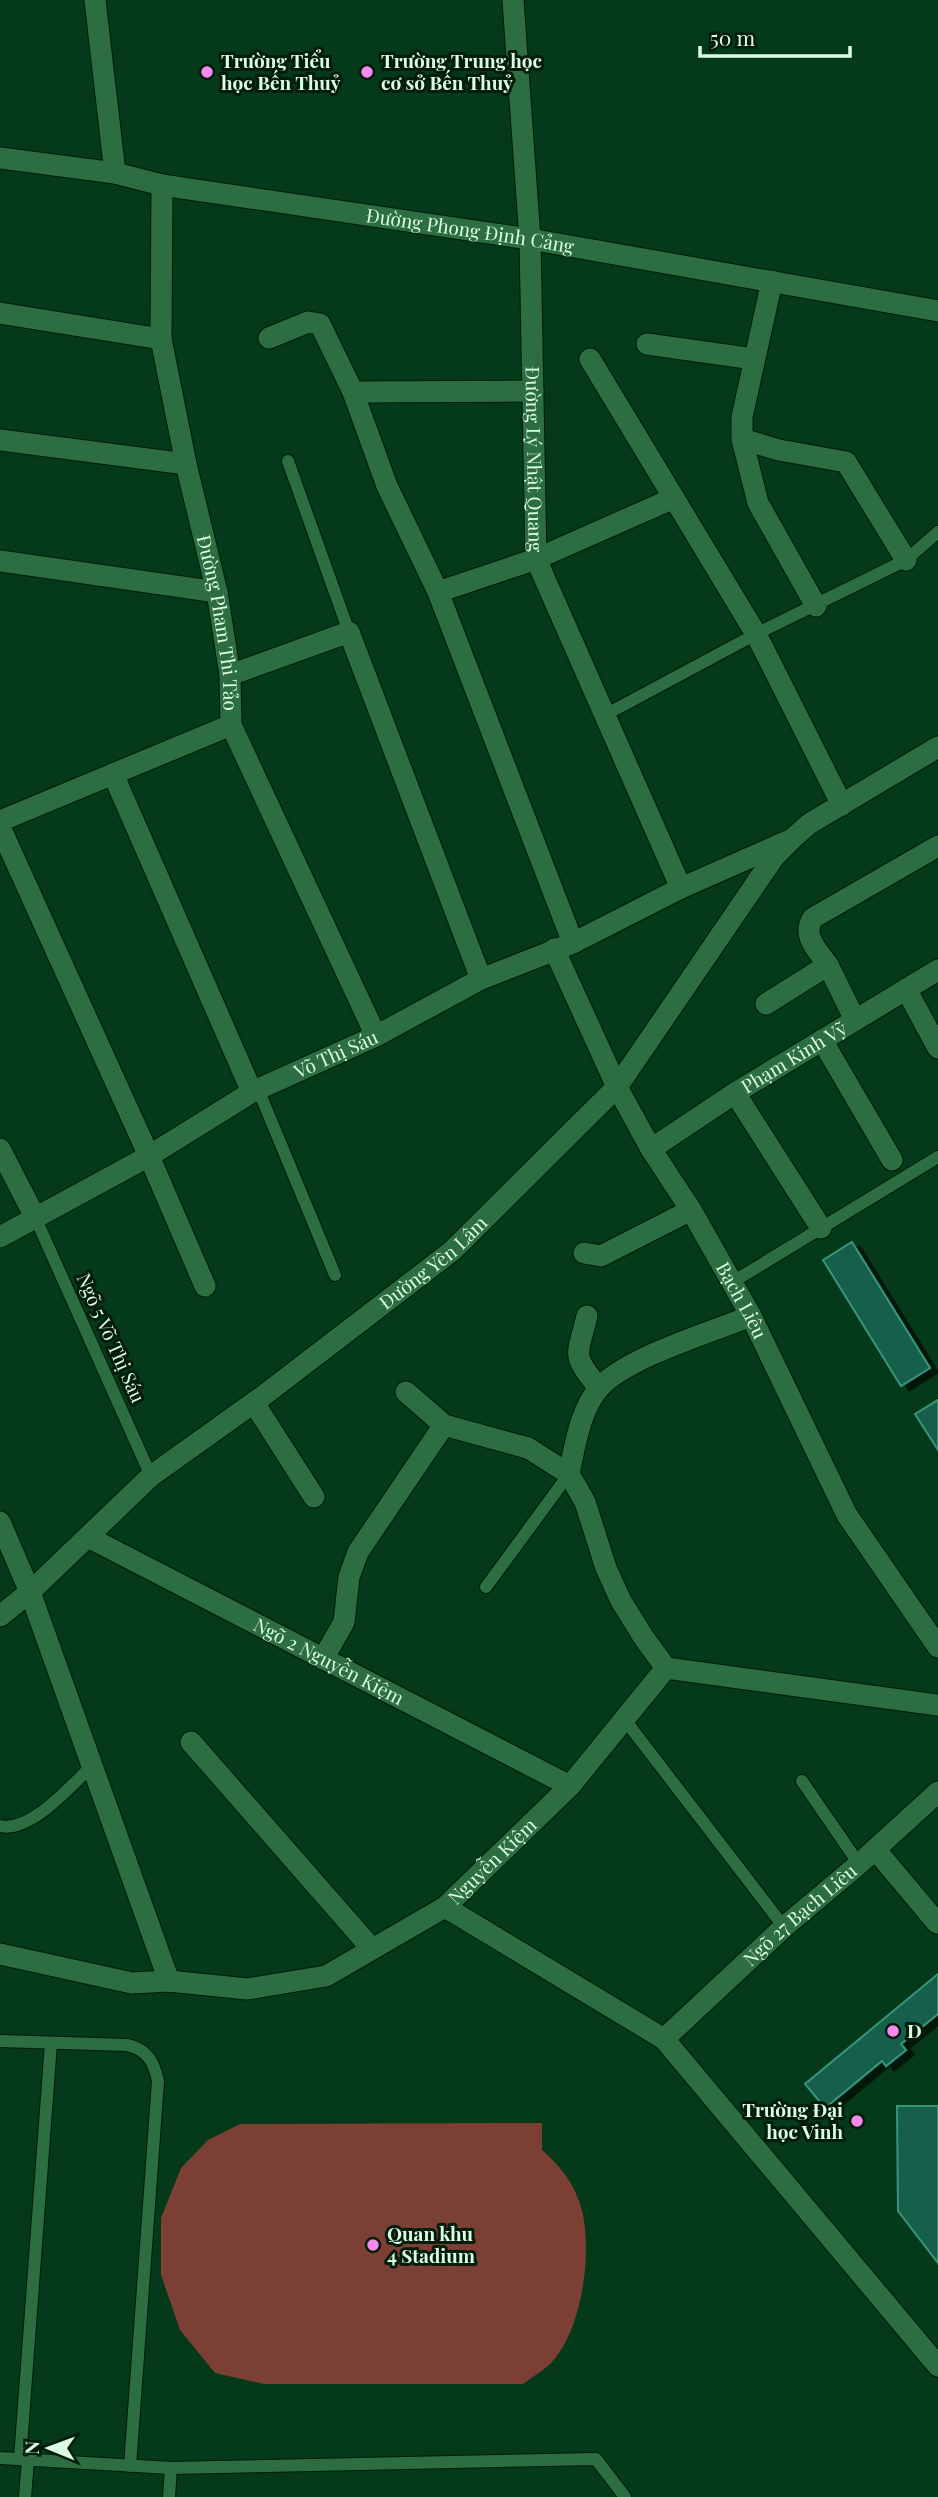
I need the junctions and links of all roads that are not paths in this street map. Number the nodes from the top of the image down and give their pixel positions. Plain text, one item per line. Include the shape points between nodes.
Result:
1 (95, 0) edge
2 (513, 0) edge
3 (0, 158) edge
4 (115, 173) junction
5 (162, 185) junction
6 (530, 239) junction
7 (772, 281) junction
8 (938, 311) edge
9 (0, 313) edge
10 (269, 338) dead end
11 (161, 340) junction
12 (647, 344) dead end
13 (590, 359) dead end
14 (754, 359) junction
15 (533, 391) junction
16 (353, 392) junction
17 (742, 439) junction
18 (0, 440) edge
19 (288, 461) dead end
20 (186, 464) junction
21 (674, 498) junction
22 (938, 532) edge
23 (536, 559) junction
24 (906, 560) junction
25 (0, 561) edge
26 (218, 592) junction
27 (438, 592) junction
28 (816, 606) junction
29 (349, 632) junction
30 (756, 634) junction
31 (230, 675) junction
32 (605, 715) junction
33 (231, 726) junction
34 (938, 747) edge
35 (113, 774) junction
36 (842, 804) junction
37 (0, 821) edge
38 (0, 827) edge
39 (792, 839) junction
40 (938, 846) edge
41 (681, 888) junction
42 (563, 946) junction
43 (828, 965) junction
44 (938, 970) edge
45 (481, 979) junction
46 (905, 989) junction
47 (766, 1004) dead end
48 (855, 1020) junction
49 (376, 1037) junction
50 (822, 1040) junction
51 (938, 1048) edge
52 (617, 1087) junction
53 (255, 1091) junction
54 (735, 1093) junction
55 (0, 1149) edge
56 (651, 1149) junction
57 (149, 1156) junction
58 (938, 1157) edge
59 (891, 1160) dead end
60 (691, 1210) junction
61 (35, 1217) junction
62 (821, 1228) junction
63 (0, 1237) edge
64 (584, 1253) dead end
65 (335, 1275) dead end
66 (731, 1283) junction
67 (205, 1286) dead end
68 (587, 1316) dead end
69 (751, 1316) junction
70 (599, 1388) junction
71 (406, 1392) dead end
72 (254, 1403) junction
73 (444, 1425) junction
74 (569, 1474) junction
75 (151, 1476) junction
76 (314, 1497) dead end
77 (0, 1522) edge
78 (88, 1537) junction
79 (486, 1587) dead end
80 (30, 1592) junction
81 (0, 1616) edge
82 (938, 1647) edge
83 (323, 1659) junction
84 (666, 1668) junction
85 (938, 1705) edge
86 (625, 1720) junction
87 (191, 1742) dead end
88 (92, 1766) junction
89 (802, 1781) dead end
90 (570, 1786) junction
91 (938, 1792) edge
92 (0, 1826) edge
93 (875, 1849) junction
94 (859, 1864) junction
95 (445, 1906) junction
96 (938, 1923) edge
97 (784, 1927) junction
98 (372, 1949) junction
99 (0, 1954) edge
100 (169, 1981) junction
101 (664, 2039) junction
102 (0, 2041) edge
103 (51, 2043) junction
104 (938, 2366) edge
105 (0, 2458) edge
106 (24, 2459) junction
107 (130, 2466) junction
108 (171, 2468) junction
109 (26, 2497) edge
110 (169, 2497) edge
111 (625, 2497) edge

1 - 4 street
2 - 6 street, Đường Lý Nhật Quang
3 - 4 street, Đường Phong Định Cảng
4 - 5 street, Đường Phong Định Cảng
5 - 6 street, Đường Phong Định Cảng
5 - 11 street, Đường Pham Thi Tảo
6 - 7 street, Đường Phong Định Cảng
6 - 15 street, Đường Lý Nhật Quang
7 - 8 street, Đường Phong Định Cảng
7 - 14 street
9 - 11 street
10 - 16 street, Bạch Liêu via 308,322 320,324
11 - 20 street, Đường Pham Thi Tảo
12 - 14 street
13 - 21 street
14 - 17 street
15 - 16 street
15 - 23 street, Đường Lý Nhật Quang
16 - 27 street, Bạch Liêu via 387,486
17 - 24 street via 846,462
17 - 28 street via 758,503
18 - 20 street
19 - 29 lane
20 - 26 street, Đường Pham Thi Tảo
21 - 23 street
21 - 30 street
22 - 24 lane
23 - 27 street
23 - 32 street, Đường Lý Nhật Quang
24 - 28 lane
25 - 26 street
26 - 31 street, Đường Pham Thi Tảo
27 - 42 street, Bạch Liêu
28 - 30 lane
29 - 31 street
29 - 45 street
30 - 32 lane
30 - 36 street
31 - 33 street, Đường Pham Thi Tảo
32 - 41 street, Đường Lý Nhật Quang
33 - 35 street
33 - 49 street, Đường Pham Thi Tảo
34 - 36 street
35 - 37 street
35 - 53 street
36 - 39 street
38 - 57 street
39 - 41 street, Võ Thị Sáu
39 - 52 street, Đường Yên Lâm via 774,857
40 - 43 street via 813,918 808,934
41 - 42 street, Võ Thị Sáu
42 - 45 street, Võ Thị Sáu
42 - 52 street, Bạch Liêu
43 - 47 street
43 - 48 street
44 - 46 street, Phạm Kinh Vỹ
45 - 49 street, Võ Thị Sáu
46 - 48 street, Phạm Kinh Vỹ
46 - 51 street
48 - 50 street, Phạm Kinh Vỹ
49 - 53 street, Võ Thị Sáu
50 - 54 street, Phạm Kinh Vỹ
50 - 59 street
52 - 56 street, Bạch Liêu
52 - 72 street, Đường Yên Lâm via 452,1251
53 - 57 street, Võ Thị Sáu
53 - 65 lane
54 - 56 street, Phạm Kinh Vỹ
54 - 62 street
55 - 61 street
56 - 60 street, Bạch Liêu
57 - 61 street, Võ Thị Sáu
57 - 67 street
58 - 62 lane
60 - 64 street via 601,1256
60 - 66 street, Bạch Liêu
61 - 63 street, Võ Thị Sáu
61 - 75 lane, Ngõ 5 Võ Thị Sáu
62 - 66 lane
66 - 69 street, Bạch Liêu
68 - 70 street via 577,1356
69 - 70 street via 622,1369
69 - 82 street, Bạch Liêu via 847,1515
70 - 74 street via 587,1410
71 - 73 street
72 - 75 street, Đường Yên Lâm
72 - 76 street
73 - 74 street via 528,1448
73 - 83 street via 358,1552 349,1577 344,1622
74 - 79 lane
74 - 84 street via 585,1502 621,1601
75 - 78 street, Đường Yên Lâm
77 - 80 street
78 - 80 street, Đường Yên Lâm
78 - 83 street, Ngõ 2 Nguyễn Kiệm
80 - 81 street, Đường Yên Lâm
80 - 88 street
83 - 90 street, Ngõ 2 Nguyễn Kiệm
84 - 85 street
84 - 86 street, Nguyễn Kiệm
86 - 90 street, Nguyễn Kiệm
86 - 97 lane
87 - 98 street
88 - 92 lane via 30,1820 12,1828
88 - 100 street
89 - 94 lane
90 - 95 street, Nguyễn Kiệm
91 - 93 street, Ngõ 27 Bạch Liêu
93 - 94 street, Ngõ 27 Bạch Liêu
93 - 96 street
94 - 97 street, Ngõ 27 Bạch Liêu
95 - 98 street, Nguyễn Kiệm
95 - 101 street
97 - 101 street, Ngõ 27 Bạch Liêu
98 - 100 street, Nguyễn Kiệm via 326,1976 247,1989
99 - 100 street, Nguyễn Kiệm via 132,1983
101 - 104 street
102 - 103 lane
103 - 106 lane
103 - 107 lane via 137,2047 153,2063 158,2081
105 - 106 lane
106 - 107 lane
106 - 109 lane
107 - 108 lane
108 - 110 lane
108 - 111 lane via 596,2459

